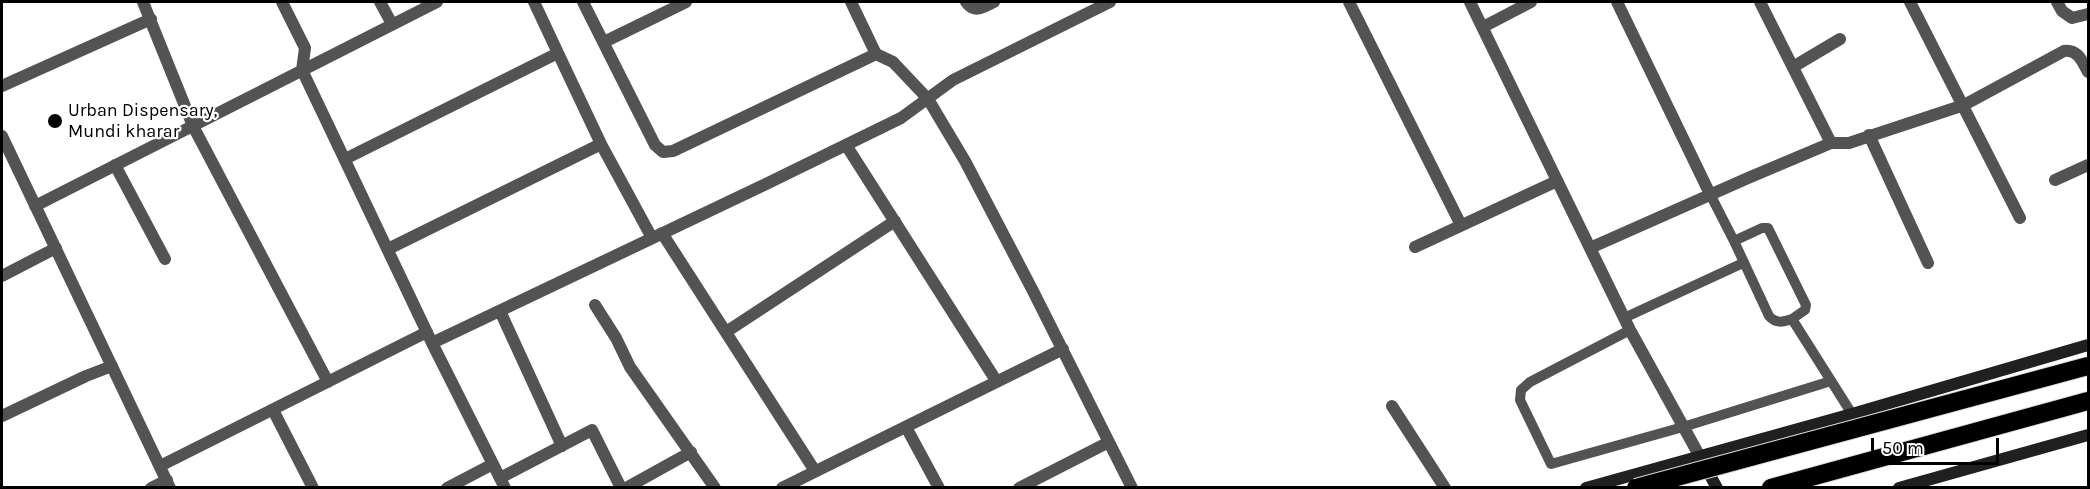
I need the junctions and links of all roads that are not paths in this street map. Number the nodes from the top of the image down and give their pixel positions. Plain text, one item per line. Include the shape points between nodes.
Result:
1 (142, 2) edge
2 (282, 2) edge
3 (380, 2) edge
4 (437, 2) edge
5 (534, 2) edge
6 (583, 2) edge
7 (686, 2) edge
8 (851, 2) edge
9 (966, 2) edge
10 (994, 2) edge
11 (1110, 2) edge
12 (1349, 2) edge
13 (1470, 2) edge
14 (1531, 2) edge
15 (1617, 2) edge
16 (1760, 2) edge
17 (1910, 2) edge
18 (2057, 2) edge
19 (2088, 14) edge
20 (151, 19) junction
21 (392, 24) junction
22 (1482, 27) junction
23 (1840, 39) dead end
24 (604, 42) junction
25 (558, 53) junction
26 (876, 54) junction
27 (1792, 67) junction
28 (302, 70) junction
29 (2088, 72) edge
30 (2, 86) edge
31 (928, 99) junction
32 (1964, 105) junction
33 (193, 126) junction
34 (1869, 135) junction
35 (2, 136) edge
36 (1831, 143) junction
37 (602, 144) junction
38 (846, 145) junction
39 (345, 159) junction
40 (115, 165) junction
41 (2088, 165) edge
42 (2055, 180) dead end
43 (1557, 181) junction
44 (1710, 194) junction
45 (35, 206) junction
46 (2020, 218) dead end
47 (894, 221) junction
48 (1461, 225) junction
49 (657, 236) junction
50 (1734, 241) junction
51 (1415, 247) dead end
52 (56, 248) junction
53 (1590, 248) junction
54 (388, 249) junction
55 (165, 259) dead end
56 (1743, 263) junction
57 (1928, 263) dead end
58 (2, 276) edge
59 (594, 305) dead end
60 (500, 311) junction
61 (1624, 318) junction
62 (1792, 319) junction
63 (1630, 330) junction
64 (726, 332) junction
65 (430, 337) junction
66 (2088, 345) edge
67 (1063, 349) junction
68 (112, 366) junction
69 (2088, 366) edge
70 (1831, 381) junction
71 (328, 382) junction
72 (997, 382) junction
73 (2088, 401) edge
74 (1392, 406) dead end
75 (273, 410) junction
76 (1852, 414) junction
77 (2, 416) edge
78 (906, 426) junction
79 (1683, 427) junction
80 (2088, 435) edge
81 (1109, 442) junction
82 (562, 446) junction
83 (691, 452) junction
84 (1699, 455) junction
85 (493, 464) junction
86 (160, 466) junction
87 (815, 471) junction
88 (503, 483) edge
89 (169, 484) edge
90 (1905, 487) edge
91 (151, 488) edge
92 (314, 488) edge
93 (447, 488) edge
94 (621, 488) edge
95 (626, 488) edge
96 (715, 488) edge
97 (782, 488) edge
98 (939, 488) edge
99 (1019, 488) edge
100 (1132, 488) edge
101 (1445, 488) edge
102 (1586, 488) edge
103 (1636, 488) edge
104 (1717, 488) edge
105 (1771, 488) edge

1 - 20 street
2 - 28 street via 305,48
3 - 21 street
4 - 21 street
5 - 25 street
6 - 24 street
7 - 24 street
8 - 26 street
9 - 10 street via 975,9
11 - 31 street via 953,80
12 - 48 street
13 - 22 street
14 - 22 street
15 - 44 street
16 - 27 street
17 - 32 street
18 - 19 street via 2072,18
20 - 30 street
20 - 33 street
21 - 28 street
22 - 43 street
23 - 27 street
24 - 26 street via 655,145 663,152 673,151
25 - 37 street
25 - 39 street
26 - 31 street via 893,62
27 - 36 street
28 - 33 street
28 - 39 street
29 - 32 street via 2076,53 2064,51
31 - 38 street via 901,118
31 - 67 street
32 - 34 street
32 - 46 street
33 - 40 street
33 - 71 street
34 - 36 street via 1849,143
34 - 57 street
35 - 45 street
36 - 44 street
37 - 49 street
37 - 54 street
38 - 47 street
38 - 49 street
39 - 54 street
40 - 45 street
40 - 55 street
41 - 42 street
43 - 48 street
43 - 53 street
44 - 50 lane
44 - 53 street
45 - 52 street
47 - 64 street
47 - 72 street
48 - 51 street
49 - 60 street
49 - 64 street
50 - 56 lane
50 - 62 lane via 1768,228 1806,305
52 - 58 street
52 - 68 street
53 - 61 street
54 - 65 street
56 - 61 lane
56 - 62 lane via 1769,316 1781,322
59 - 83 street via 630,367
60 - 65 street
60 - 82 street
61 - 63 street
62 - 70 lane
63 - 79 street
63 - 79 lane via 1521,390 1520,400 1551,464
64 - 87 street
65 - 71 street
65 - 85 street
66 - 76 main road
67 - 72 street
67 - 81 street
68 - 77 street
68 - 86 street
69 - 103 highway, bridge
70 - 76 lane
70 - 79 lane
71 - 75 street
72 - 78 street
73 - 105 highway
74 - 101 street
75 - 86 street
75 - 92 street
76 - 84 main road
78 - 87 street
78 - 98 street
79 - 84 street
80 - 90 main road
81 - 99 street
81 - 100 street
82 - 88 street
82 - 94 street via 592,430
83 - 95 street
83 - 96 street
84 - 102 main road
84 - 104 main road
85 - 88 street
85 - 93 street
86 - 89 street
87 - 97 street
89 - 91 street

